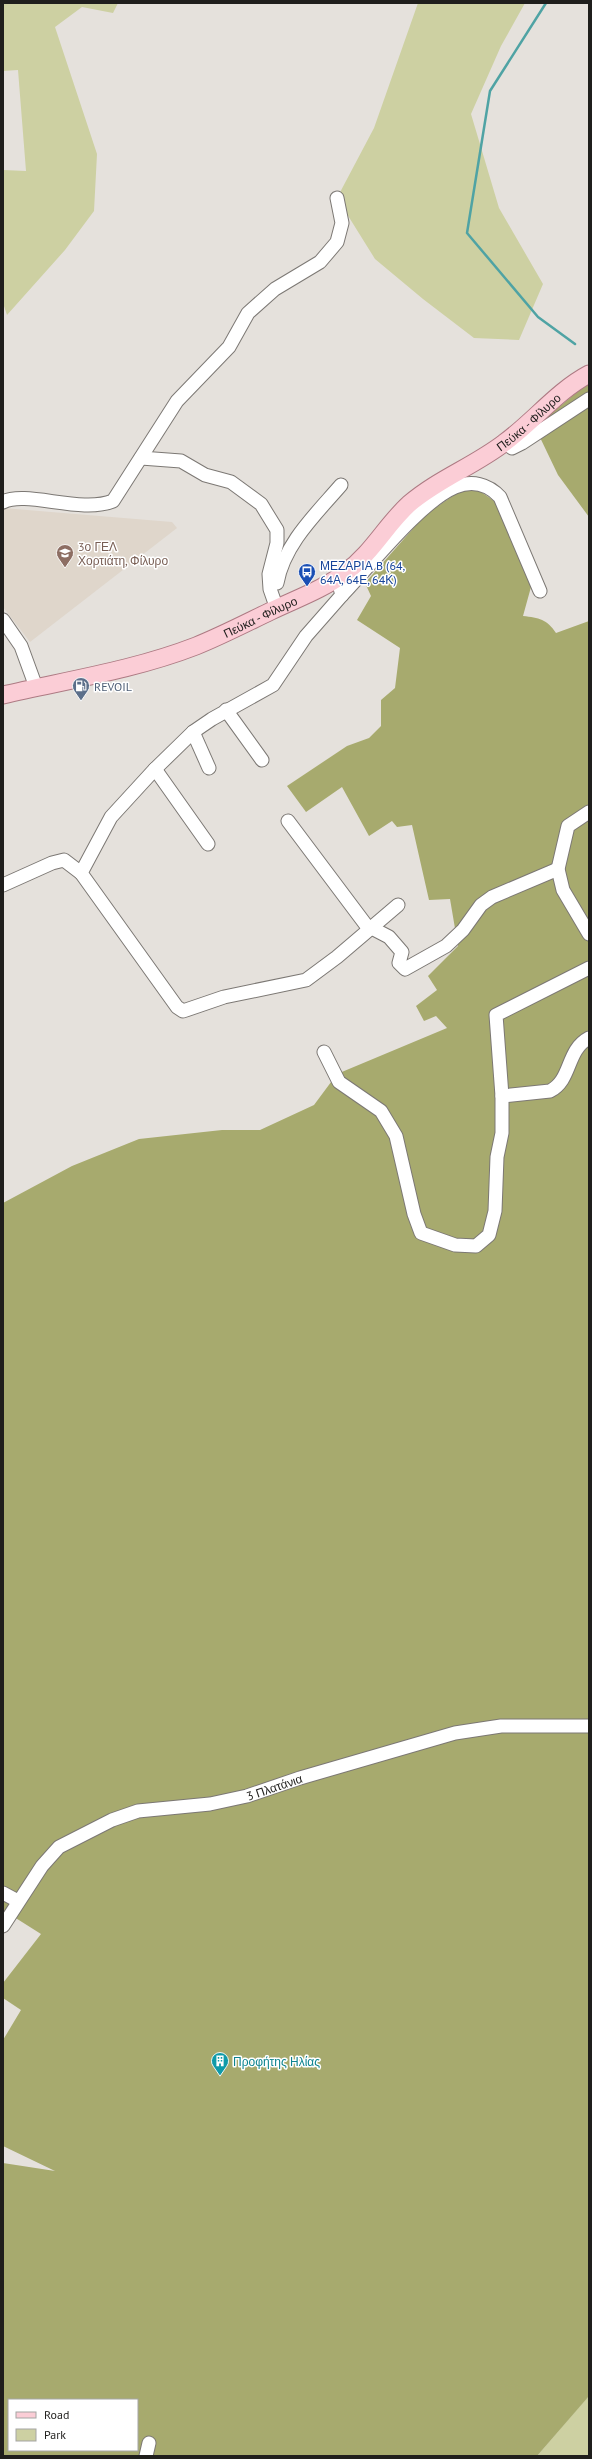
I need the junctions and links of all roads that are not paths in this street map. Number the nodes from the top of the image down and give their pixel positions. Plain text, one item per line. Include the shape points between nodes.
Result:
1 (337, 198) dead end
2 (589, 374) edge
3 (589, 399) edge
4 (505, 443) junction
5 (141, 458) junction
6 (341, 485) dead end
7 (3, 502) edge
8 (337, 578) junction
9 (540, 591) dead end
10 (342, 595) junction
11 (277, 609) junction
12 (3, 620) edge
13 (36, 688) junction
14 (3, 695) edge
15 (226, 710) junction
16 (193, 732) junction
17 (262, 760) dead end
18 (209, 768) dead end
19 (155, 769) junction
20 (589, 812) edge
21 (288, 820) dead end
22 (208, 844) dead end
23 (558, 869) junction
24 (81, 872) junction
25 (3, 885) edge
26 (398, 905) dead end
27 (369, 928) junction
28 (589, 934) edge
29 (589, 968) edge
30 (589, 1038) edge
31 (324, 1052) dead end
32 (502, 1096) junction
33 (589, 1726) edge
34 (3, 1893) edge
35 (18, 1901) junction
36 (3, 1926) edge
37 (149, 2443) dead end
38 (146, 2456) edge

1 - 5 street via 342,223 337,242 320,262 275,289 248,313 229,347 177,401
2 - 4 main road, Πεύκα - Φίλυρο via 570,387
3 - 4 street via 522,443 512,448
4 - 8 main road, Πεύκα - Φίλυρο via 416,498 394,518 367,553
5 - 7 street via 113,501 102,506 28,500
5 - 11 street via 181,461 204,475 231,482 261,504 277,530 277,543 269,574 270,589
6 - 11 street via 309,522 286,555 278,579
8 - 10 street
8 - 11 main road, Πεύκα - Φίλυρο
9 - 10 street via 500,497 489,487 480,484 456,487 417,516
10 - 15 street via 306,636 273,686
11 - 13 main road, Πεύκα - Φίλυρο via 172,655 112,672
12 - 13 street via 20,646
13 - 14 main road, Πεύκα - Φίλυρο
15 - 16 street
15 - 17 street
16 - 18 street
16 - 19 street
19 - 22 street
19 - 24 street via 111,817
20 - 23 street via 568,826
21 - 27 street
23 - 27 street via 492,897 481,905 463,930 446,946 408,968 399,963 402,952 398,946 388,937
23 - 28 street via 563,890
24 - 25 street via 64,860
24 - 27 street via 177,1007 183,1011 224,997 306,980
26 - 27 street
29 - 32 street via 496,1015
30 - 32 street via 576,1048 563,1082 557,1088
31 - 32 street via 338,1082 381,1111 396,1136 414,1214 421,1233 455,1245 476,1246 489,1235 495,1211 502,1134
33 - 35 street, 3 Πλατάνια via 501,1726 455,1733 247,1796 210,1804 138,1811 112,1820 59,1847
34 - 35 street
35 - 36 street, 3 Πλατάνια
37 - 38 street

